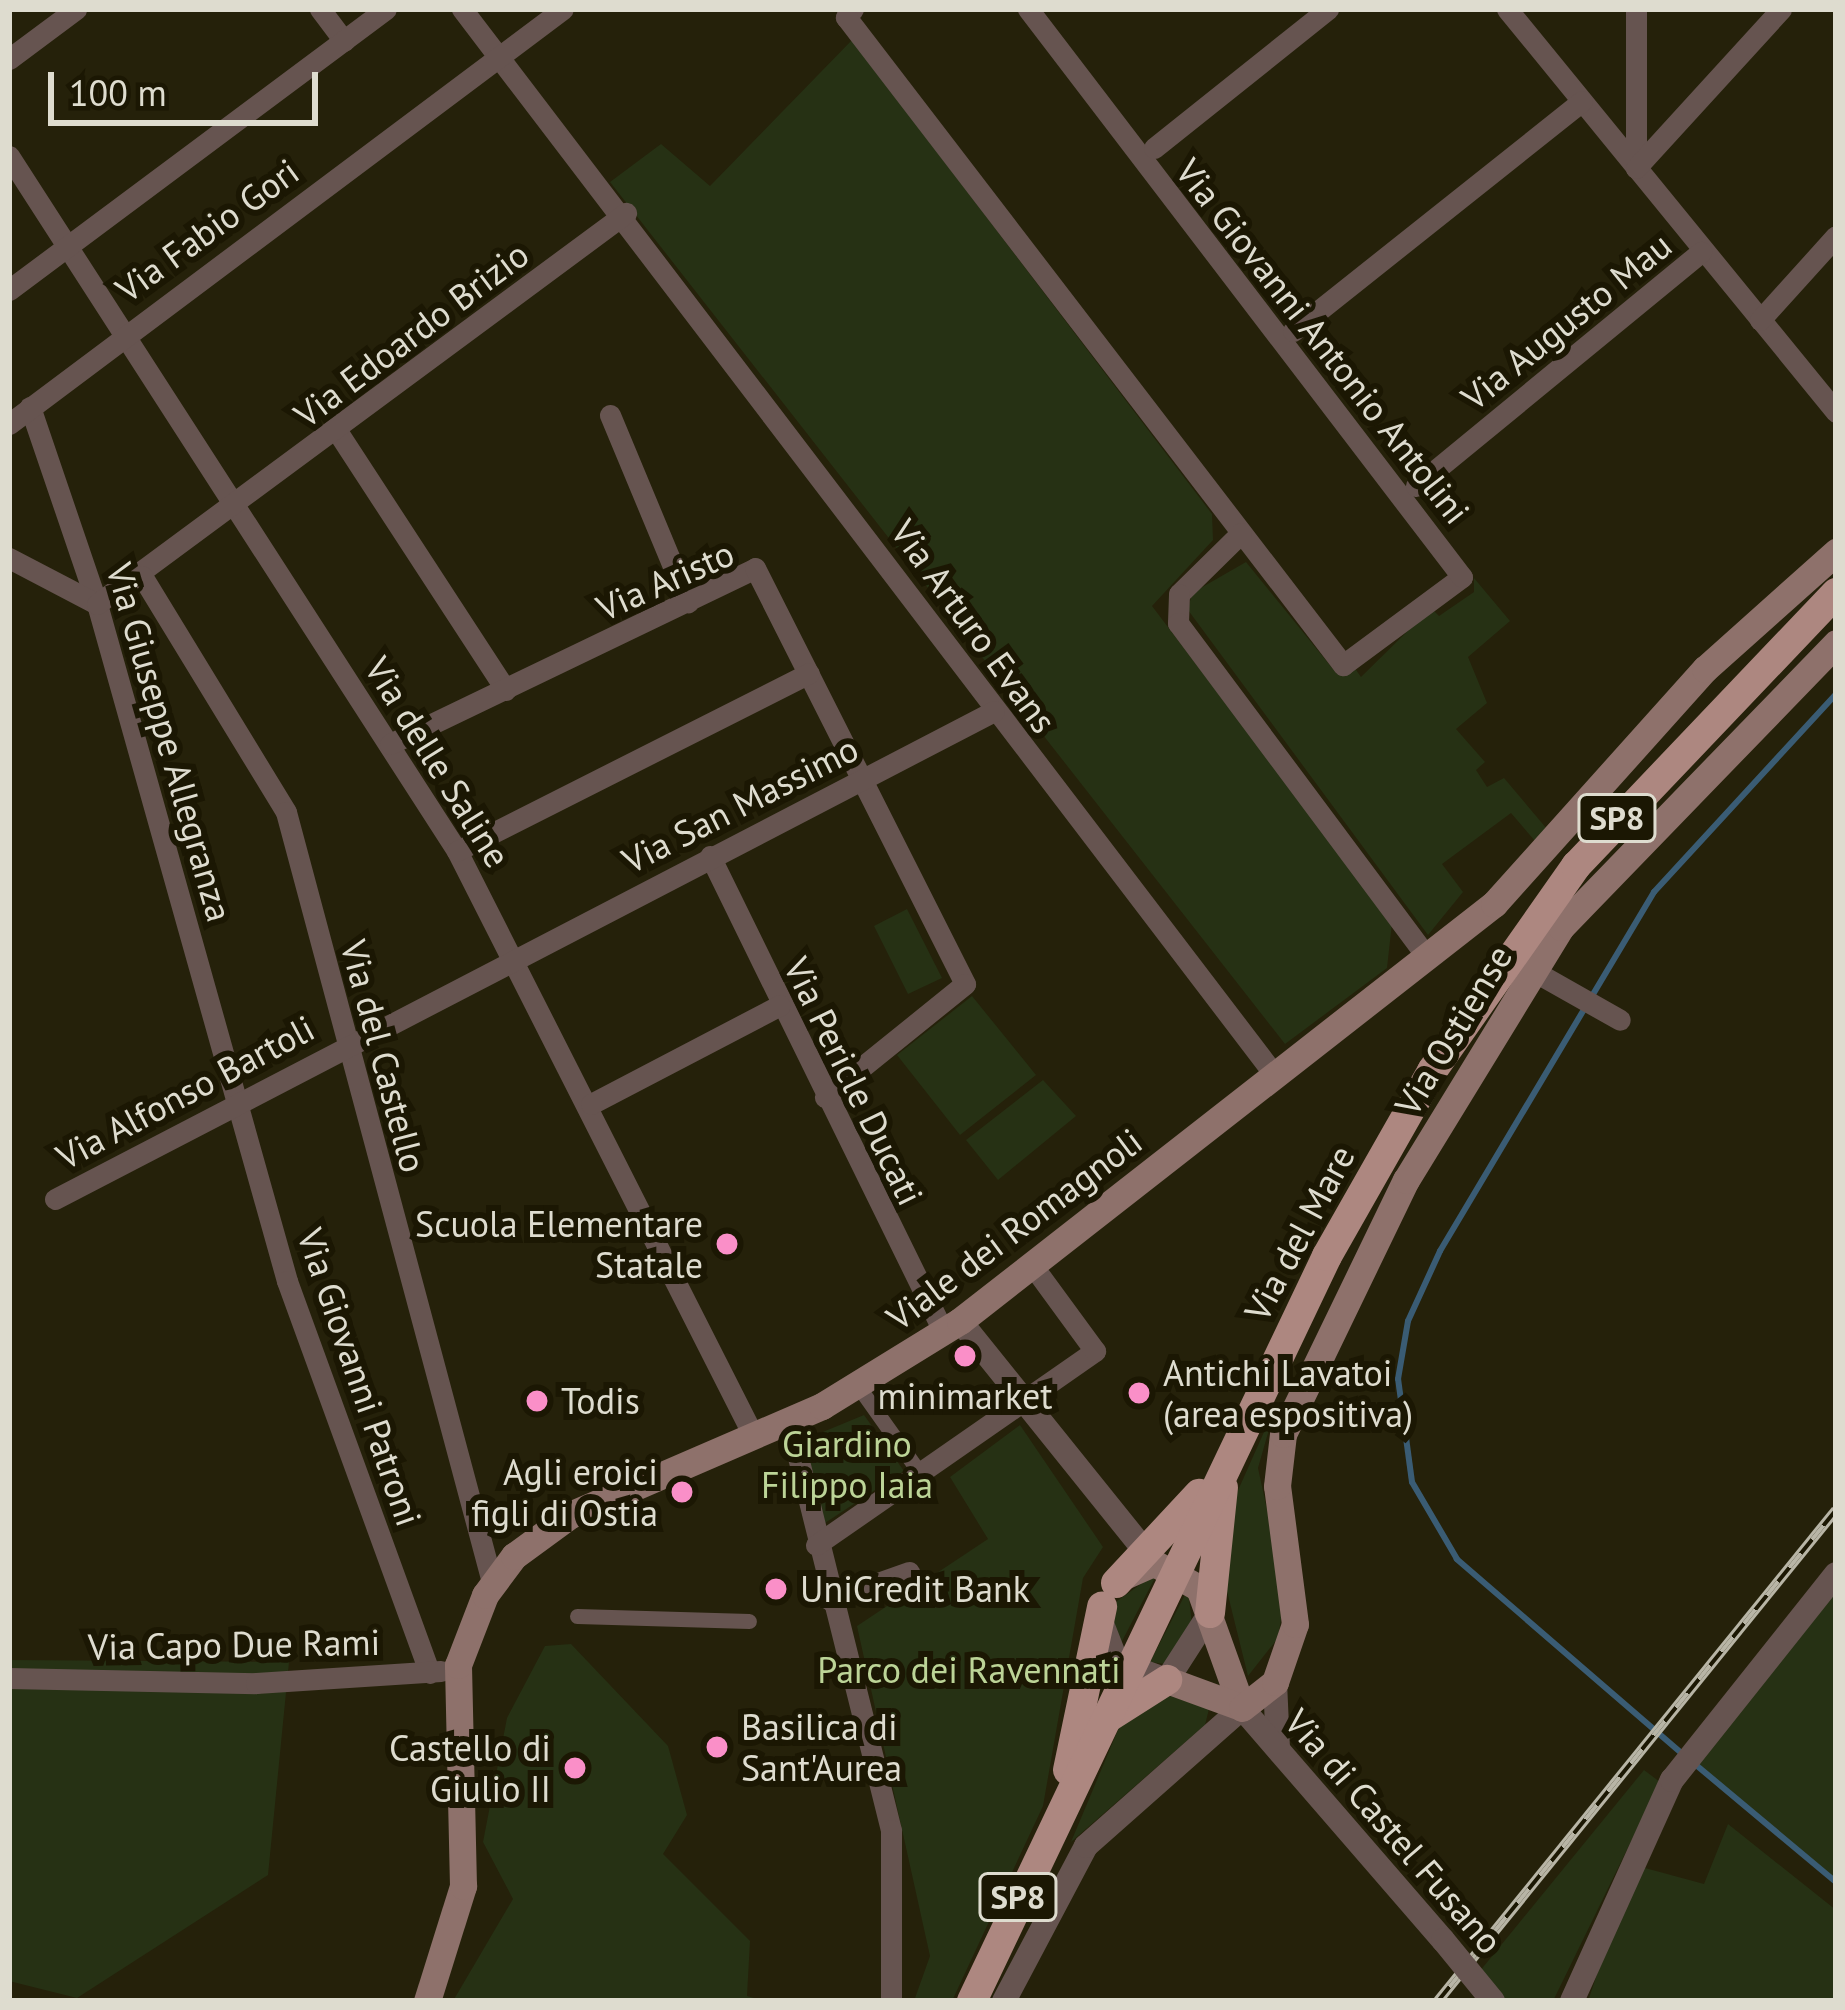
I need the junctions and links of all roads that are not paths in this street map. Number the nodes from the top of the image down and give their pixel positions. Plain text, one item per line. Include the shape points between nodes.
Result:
1 (76, 9) edge
2 (320, 9) edge
3 (386, 9) edge
4 (462, 9) edge
5 (563, 9) edge
6 (853, 9) edge
7 (1028, 9) edge
8 (1328, 9) edge
9 (1507, 9) edge
10 (1636, 9) edge
11 (1781, 9) edge
12 (344, 41) junction
13 (500, 55) junction
14 (9, 58) edge
15 (1582, 101) junction
16 (1154, 148) dead end
17 (9, 155) edge
18 (1636, 168) junction
19 (626, 213) junction
20 (1836, 236) edge
21 (66, 246) junction
22 (1702, 252) junction
23 (9, 290) edge
24 (1760, 320) junction
25 (1293, 331) dead end
26 (123, 333) junction
27 (31, 406) junction
28 (1836, 412) edge
29 (610, 415) dead end
30 (9, 424) edge
31 (338, 431) junction
32 (1416, 486) dead end
33 (237, 508) junction
34 (1241, 532) junction
35 (1836, 552) edge
36 (9, 558) edge
37 (142, 577) junction
38 (1836, 593) edge
39 (688, 602) junction
40 (97, 604) junction
41 (1836, 643) edge
42 (809, 673) junction
43 (506, 690) junction
44 (994, 711) junction
45 (390, 744) junction
46 (864, 778) junction
47 (457, 851) junction
48 (710, 856) junction
49 (514, 956) junction
50 (1426, 956) junction
51 (1530, 969) junction
52 (780, 1005) junction
53 (1610, 1015) dead end
54 (346, 1043) junction
55 (1274, 1074) junction
56 (825, 1097) junction
57 (238, 1099) junction
58 (591, 1105) junction
59 (55, 1199) dead end
60 (1032, 1265) junction
61 (952, 1327) junction
62 (858, 1386) junction
63 (1027, 1403) junction
64 (788, 1421) junction
65 (753, 1436) junction
66 (1224, 1468) junction
67 (922, 1476) junction
68 (1115, 1525) junction
69 (816, 1545) junction
70 (1156, 1560) junction
71 (909, 1572) dead end
72 (1836, 1574) edge
73 (492, 1582) junction
74 (1109, 1595) junction
75 (830, 1600) junction
76 (1210, 1613) junction
77 (577, 1616) dead end
78 (749, 1621) dead end
79 (458, 1665) junction
80 (1127, 1669) junction
81 (430, 1673) junction
82 (9, 1678) edge
83 (1167, 1680) junction
84 (1275, 1682) junction
85 (1242, 1708) junction
86 (1104, 1720) junction
87 (1281, 1757) junction
88 (1065, 1794) junction
89 (427, 2001) edge
90 (891, 2001) edge
91 (972, 2001) edge
92 (1004, 2001) edge
93 (1493, 2001) edge
94 (1572, 2001) edge

1 - 14 street
2 - 12 street
3 - 12 street
4 - 13 street, Via Arturo Evans
5 - 13 street, Via Fabio Gori
6 - 34 street, Via Giovanni Antonio Antolini via 847,17
7 - 34 street, Via Giovanni Antonio Antolini via 1462,577 1343,665
8 - 16 street
9 - 15 street
10 - 18 street
11 - 18 street
12 - 21 street
13 - 19 street, Via Arturo Evans
13 - 26 street, Via Fabio Gori
15 - 18 street
15 - 25 street
17 - 21 street, Via delle Saline
18 - 22 street
19 - 31 street, Via Edoardo Brizio
19 - 44 street, Via Arturo Evans
20 - 24 street
21 - 23 street
21 - 26 street, Via delle Saline
22 - 24 street
22 - 32 street, Via Augusto Mau
24 - 28 street
26 - 27 street, Via Fabio Gori
26 - 33 street, Via delle Saline
27 - 30 street, Via Fabio Gori
27 - 40 street, Via Giuseppe Allegranza
29 - 39 street
31 - 33 street, Via Edoardo Brizio
31 - 43 street
33 - 37 street, Via Edoardo Brizio
33 - 45 street, Via delle Saline
34 - 50 street via 1179,594 1178,623
35 - 50 main road, Viale dei Romagnoli via 1686,689 1525,875
36 - 40 street
37 - 40 street, Via Edoardo Brizio
37 - 54 street, Via del Castello via 286,812
38 - 66 main road, Via del Mare / SP8 via 1637,795 1492,976 1327,1256
39 - 42 street, Via Aristo via 754,568
39 - 43 street, Via Aristo
40 - 57 street, Via Giuseppe Allegranza
41 - 51 main road, Via Ostiense via 1676,797
42 - 46 street, Via Aristo
42 - 47 street
43 - 45 street, Via Aristo
44 - 46 street, Via San Massimo
44 - 55 street, Via Arturo Evans
45 - 47 street, Via delle Saline
46 - 48 street, Via San Massimo
46 - 56 street, Via Aristo via 965,983
47 - 49 street, Via delle Saline
48 - 49 street, Via San Massimo
48 - 52 street, Via Pericle Ducati
49 - 54 street, Via San Massimo
49 - 58 street, Via delle Saline
50 - 55 main road, Viale dei Romagnoli
51 - 53 street
51 - 84 main road, Via Ostiense via 1406,1180 1288,1418 1276,1486 1297,1609
52 - 56 street, Via Pericle Ducati
52 - 58 street
54 - 57 street, Via Alfonso Bartoli
54 - 73 street, Via del Castello
55 - 60 main road, Viale dei Romagnoli
56 - 61 street, Via Pericle Ducati
57 - 59 street, Via Alfonso Bartoli
57 - 81 street, Via Giovanni Patroni via 287,1281
58 - 65 street, Via delle Saline
60 - 61 main road, Viale dei Romagnoli
60 - 63 street via 1095,1351
61 - 62 main road, Viale dei Romagnoli
61 - 63 street
62 - 64 main road, Viale dei Romagnoli
62 - 67 street
63 - 67 street
63 - 68 street
64 - 65 main road, Viale dei Romagnoli
64 - 69 street
65 - 73 main road, Viale dei Romagnoli via 570,1515
66 - 70 main road, Via del Mare / SP8
66 - 76 main road
67 - 69 street
68 - 70 street
68 - 74 street
69 - 75 street
70 - 74 main road
70 - 76 main road
70 - 80 main road, Via del Mare / SP8
71 - 75 street
72 - 94 street via 1672,1780
73 - 79 main road, Viale dei Romagnoli
74 - 80 street via 1104,1642
74 - 88 main road
75 - 90 street via 891,1830
76 - 83 street
76 - 85 main road
77 - 78 street
79 - 81 street, Via Capo Due Rami
79 - 89 main road, Viale dei Romagnoli via 463,1886
80 - 83 street
80 - 86 main road, Via del Mare / SP8
81 - 82 street, Via Capo Due Rami
83 - 85 main road
83 - 86 main road
84 - 85 main road
84 - 87 street
85 - 87 street, Via di Castel Fusano
85 - 92 street via 1086,1846
86 - 88 main road, Via del Mare / SP8
87 - 93 street, Via di Castel Fusano, bridge
88 - 91 main road, Via del Mare / SP8

